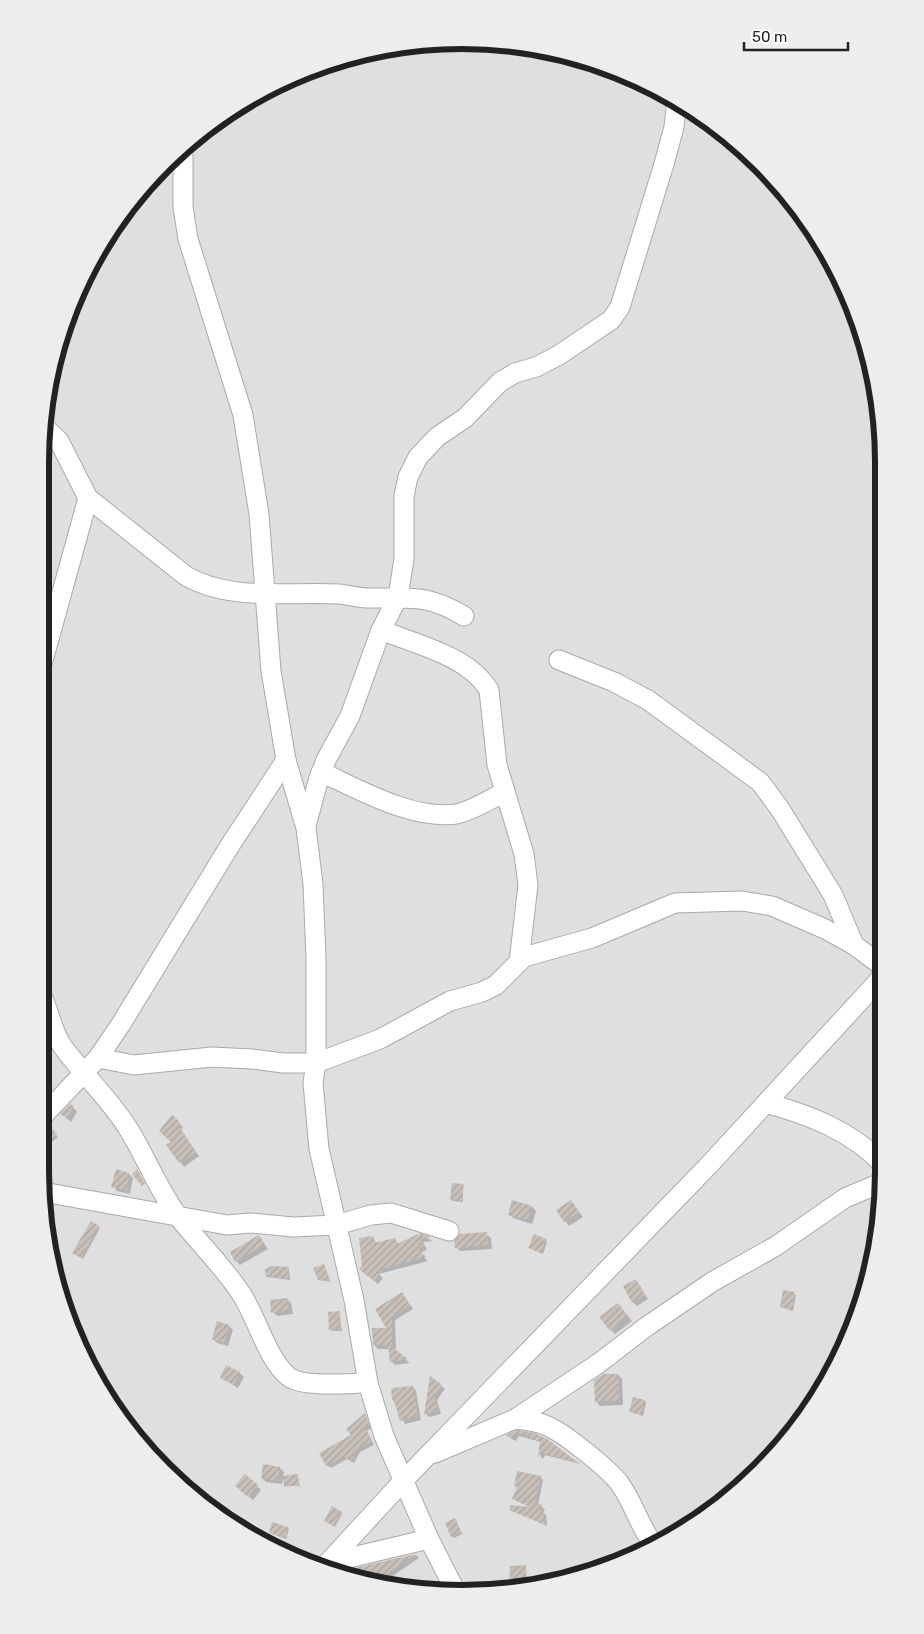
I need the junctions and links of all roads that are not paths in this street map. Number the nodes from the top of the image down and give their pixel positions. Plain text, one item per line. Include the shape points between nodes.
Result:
1 (676, 108) edge
2 (183, 158) edge
3 (50, 433) edge
4 (88, 498) junction
5 (267, 593) junction
6 (398, 597) junction
7 (372, 598) junction
8 (464, 616) dead end
9 (381, 630) junction
10 (49, 639) edge
11 (559, 660) dead end
12 (286, 760) junction
13 (321, 772) junction
14 (505, 792) junction
15 (306, 828) junction
16 (854, 945) junction
17 (875, 961) edge
18 (519, 962) junction
19 (875, 985) edge
20 (49, 1017) edge
21 (98, 1058) junction
22 (316, 1063) junction
23 (84, 1073) junction
24 (766, 1103) junction
25 (49, 1110) edge
26 (875, 1155) edge
27 (874, 1186) edge
28 (50, 1193) edge
29 (180, 1218) junction
30 (336, 1225) junction
31 (449, 1231) dead end
32 (368, 1383) junction
33 (514, 1419) junction
34 (427, 1457) junction
35 (404, 1480) junction
36 (429, 1539) junction
37 (650, 1540) edge
38 (328, 1563) edge
39 (331, 1564) edge
40 (452, 1585) edge

1 - 6 street via 664,164 620,307 611,320 559,355 500,382 418,457 408,477 404,496 404,560
2 - 5 street via 183,207 188,238 243,415 259,514
3 - 4 street via 59,441
4 - 5 street via 201,585
4 - 10 street
5 - 7 street
5 - 12 street via 271,671
6 - 7 street
6 - 8 street via 411,596 443,604
6 - 9 street
7 - 9 street
9 - 13 street via 350,716
9 - 14 street via 459,662 483,681 489,690 497,765
11 - 16 street via 648,700 760,782 833,895
12 - 15 street
12 - 21 street
13 - 14 street via 384,802 427,812 457,814
13 - 15 street
14 - 18 street via 524,854 528,885
15 - 22 street via 313,884
16 - 17 street
16 - 18 street via 825,928 772,906 742,901 675,903 592,938 524,957
18 - 22 street via 496,985 482,992 450,1001 380,1039
19 - 24 street
20 - 23 street via 62,1046
21 - 22 street via 134,1065 212,1058
21 - 23 street
22 - 30 street via 313,1083 319,1149
23 - 25 street
23 - 29 street via 121,1117
24 - 26 street via 807,1114 846,1134
24 - 34 street
27 - 33 street via 845,1198 776,1246 712,1282
28 - 29 street
29 - 30 street via 227,1225
29 - 32 street via 243,1297 278,1364 290,1378 333,1384
30 - 31 street via 391,1213
30 - 32 street via 354,1300
32 - 35 street via 384,1436
33 - 34 street
33 - 37 street via 544,1424 619,1482
34 - 35 street
35 - 36 street
35 - 38 street
36 - 39 street
36 - 40 street

